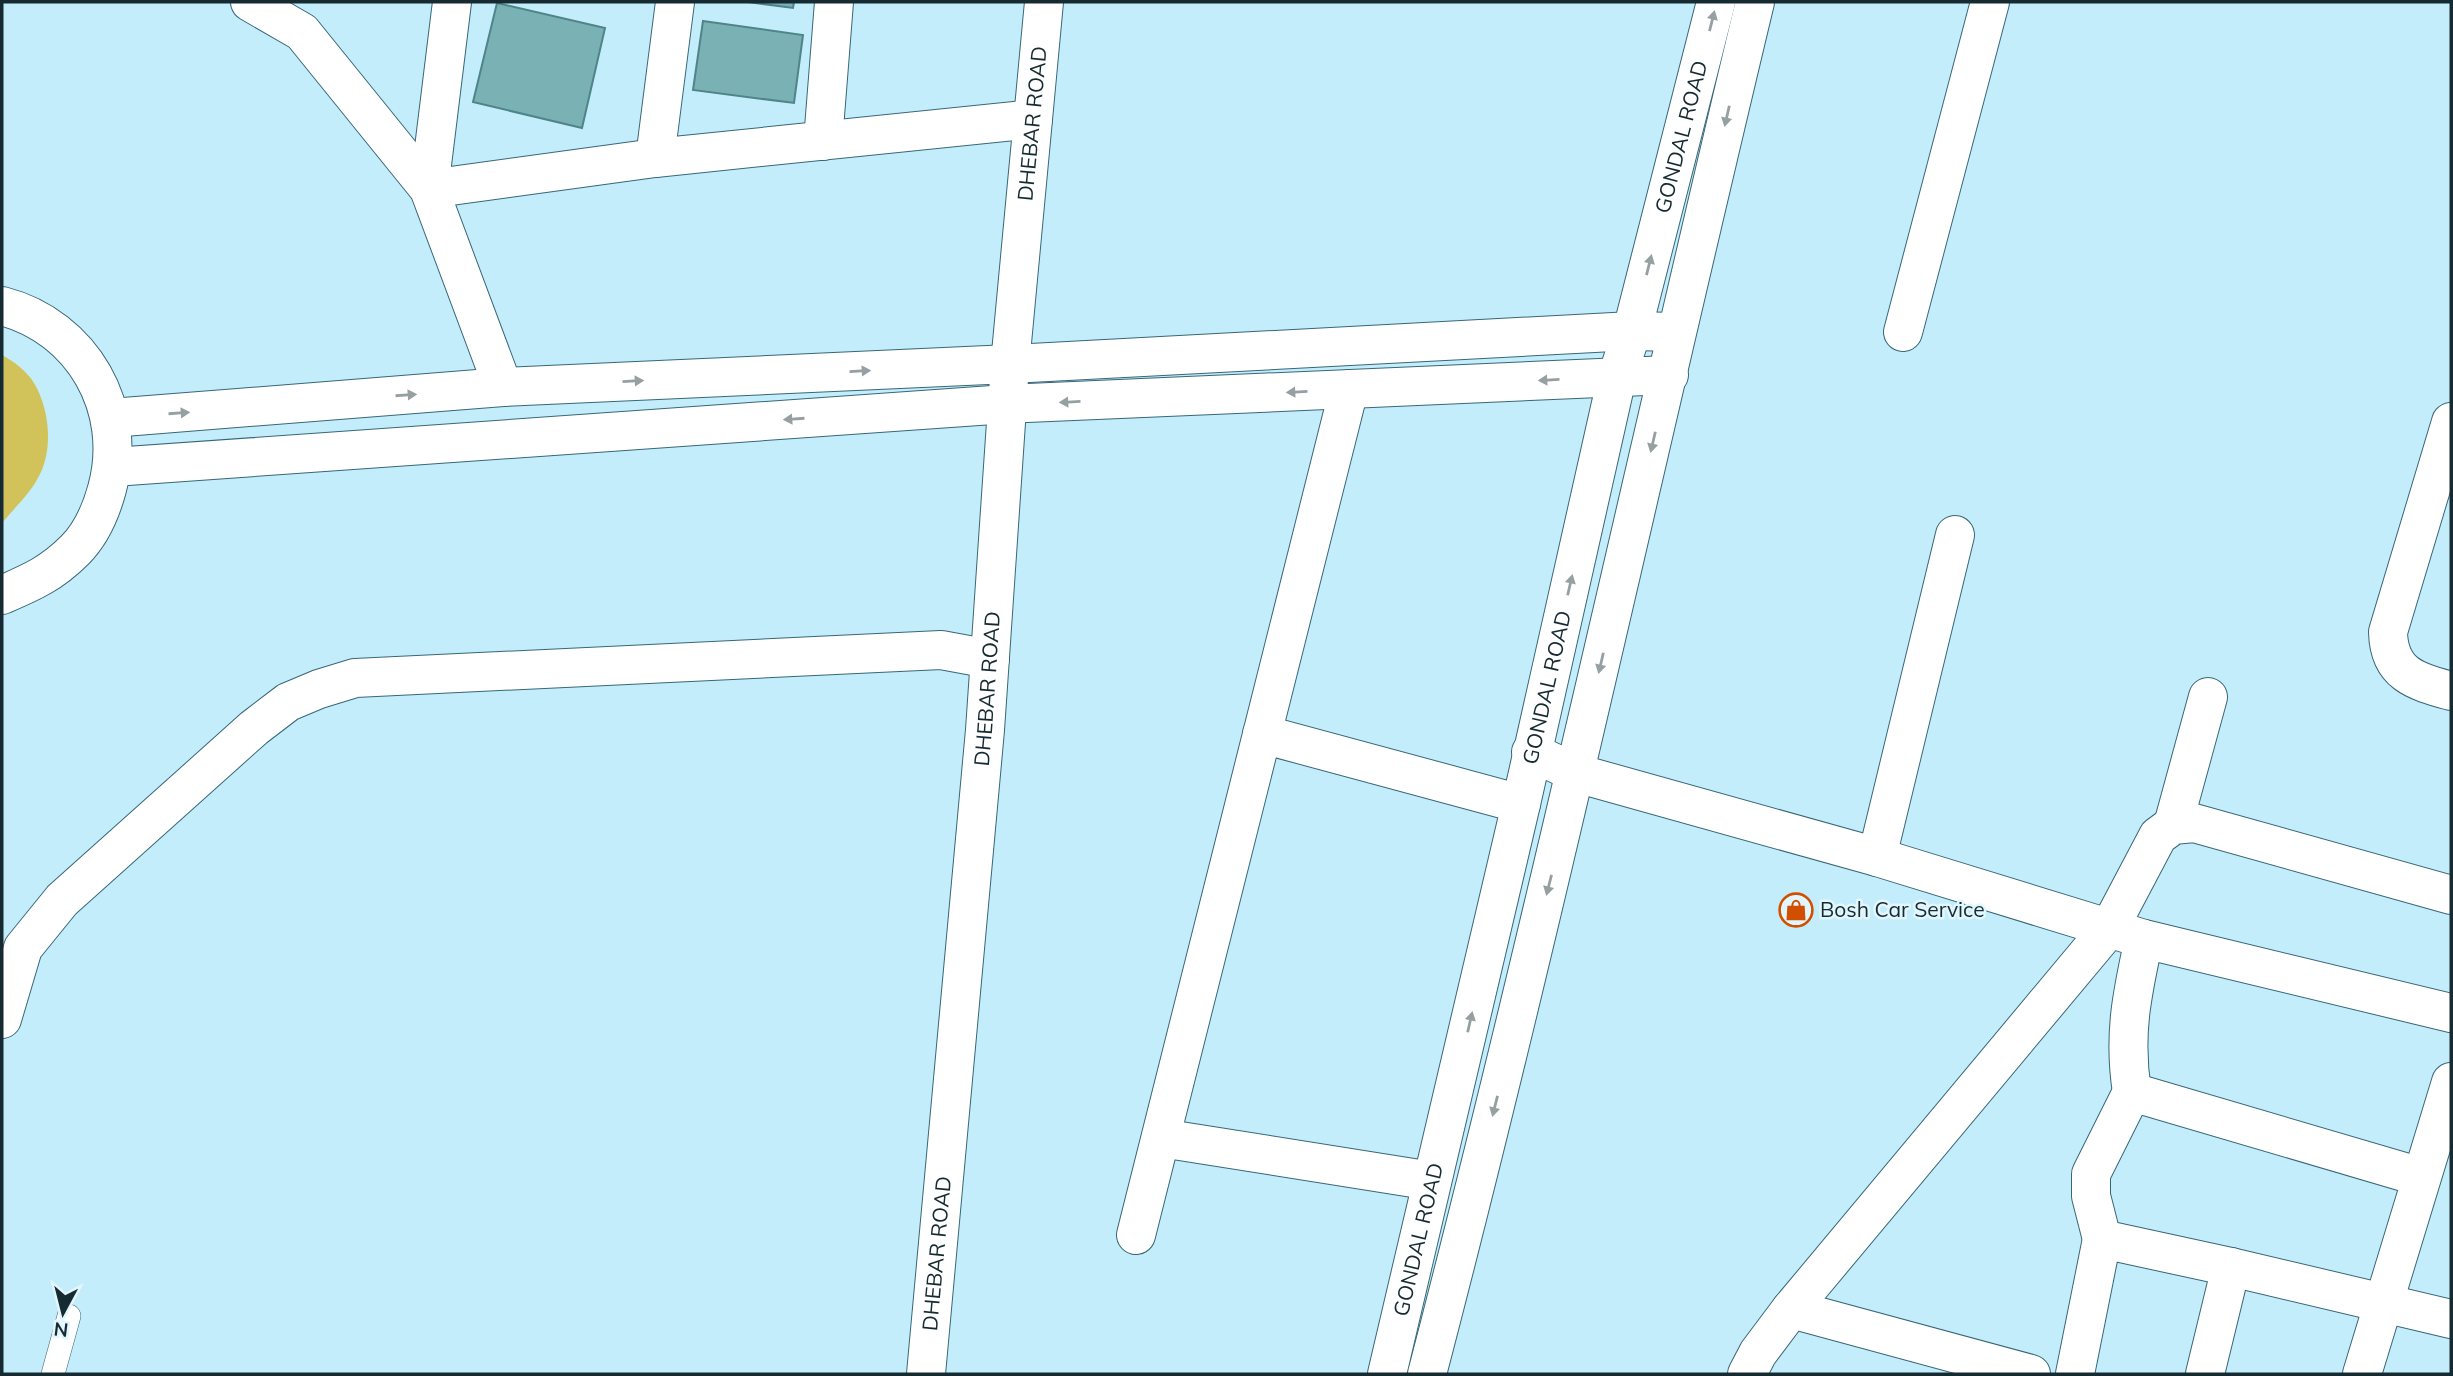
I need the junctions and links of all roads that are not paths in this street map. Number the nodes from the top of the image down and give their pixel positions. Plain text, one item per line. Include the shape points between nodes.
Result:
1 (250, 2) edge
2 (452, 2) edge
3 (675, 2) edge
4 (834, 2) edge
5 (1044, 2) edge
6 (1716, 2) edge
7 (1755, 2) edge
8 (1990, 2) edge
9 (305, 17) edge
10 (1032, 119) junction
11 (822, 141) junction
12 (655, 158) junction
13 (429, 189) junction
14 (2, 306) edge
15 (1632, 331) junction
16 (1676, 332) junction
17 (1903, 332) dead end
18 (1010, 364) junction
19 (1669, 375) junction
20 (1617, 377) junction
21 (503, 387) junction
22 (1349, 389) junction
23 (1007, 404) junction
24 (111, 418) junction
25 (2451, 422) edge
26 (113, 467) junction
27 (1955, 536) dead end
28 (2, 595) edge
29 (990, 659) junction
30 (2451, 691) edge
31 (2208, 697) dead end
32 (1262, 734) junction
33 (1531, 752) junction
34 (1576, 773) junction
35 (1521, 804) junction
36 (2173, 825) junction
37 (1877, 857) junction
38 (2451, 895) edge
39 (2127, 933) junction
40 (12, 945) edge
41 (2451, 1013) edge
42 (2, 1019) edge
43 (2451, 1082) edge
44 (2132, 1092) junction
45 (1161, 1138) junction
46 (2421, 1177) junction
47 (1432, 1181) junction
48 (1136, 1235) dead end
49 (2102, 1239) junction
50 (2231, 1267) junction
51 (2383, 1303) junction
52 (1791, 1309) junction
53 (69, 1316) dead end
54 (2451, 1319) edge
55 (53, 1374) edge
56 (926, 1374) edge
57 (1387, 1374) edge
58 (1427, 1374) edge
59 (1747, 1374) edge
60 (2031, 1374) edge
61 (2075, 1374) edge
62 (2205, 1374) edge
63 (2362, 1374) edge

1 - 9 street
2 - 13 street
3 - 12 street
4 - 11 street
5 - 10 street, DHEBAR ROAD
15 -> 6 street, GONDAL ROAD
7 -> 16 street, GONDAL ROAD
8 - 17 street
9 - 13 street
10 - 11 street
10 - 18 street, DHEBAR ROAD
11 - 12 street
12 - 13 street
13 - 21 street
14 - 24 street via 23,311 63,336 94,373
15 - 16 street
15 - 18 street
15 - 20 street, GONDAL ROAD
16 - 19 street, GONDAL ROAD
21 -> 18 street
18 - 23 street, DHEBAR ROAD
19 - 20 street
19 -> 34 street, GONDAL ROAD
20 -> 22 street
33 -> 20 street, GONDAL ROAD
24 -> 21 street
22 -> 23 street
22 - 32 street
23 -> 26 street
23 - 29 street, DHEBAR ROAD
24 - 26 street
25 - 30 street via 2388,632 2389,652 2402,672
26 - 28 street via 101,511 76,549 42,578
27 - 37 street
29 - 40 street via 941,650 355,678 288,702 254,728
29 - 56 street, DHEBAR ROAD
31 - 36 street
32 - 35 street
32 - 45 street
33 - 34 street
33 - 35 street, GONDAL ROAD
34 - 37 street
34 -> 58 street, GONDAL ROAD
47 -> 35 street, GONDAL ROAD
36 - 38 street via 2194,823
36 - 39 street via 2158,836
37 - 39 street
39 - 41 street
39 - 44 street via 2127,1048
39 - 52 street
40 - 42 street
43 - 46 street
44 - 46 street
44 - 49 street via 2091,1174 2091,1196
45 - 47 street
45 - 48 street
46 - 51 street
47 - 57 street, GONDAL ROAD
49 - 50 street
49 - 61 street
50 - 51 street
50 - 62 street
51 - 54 street
51 - 63 street
52 - 59 street
52 - 60 street
53 - 55 lane

